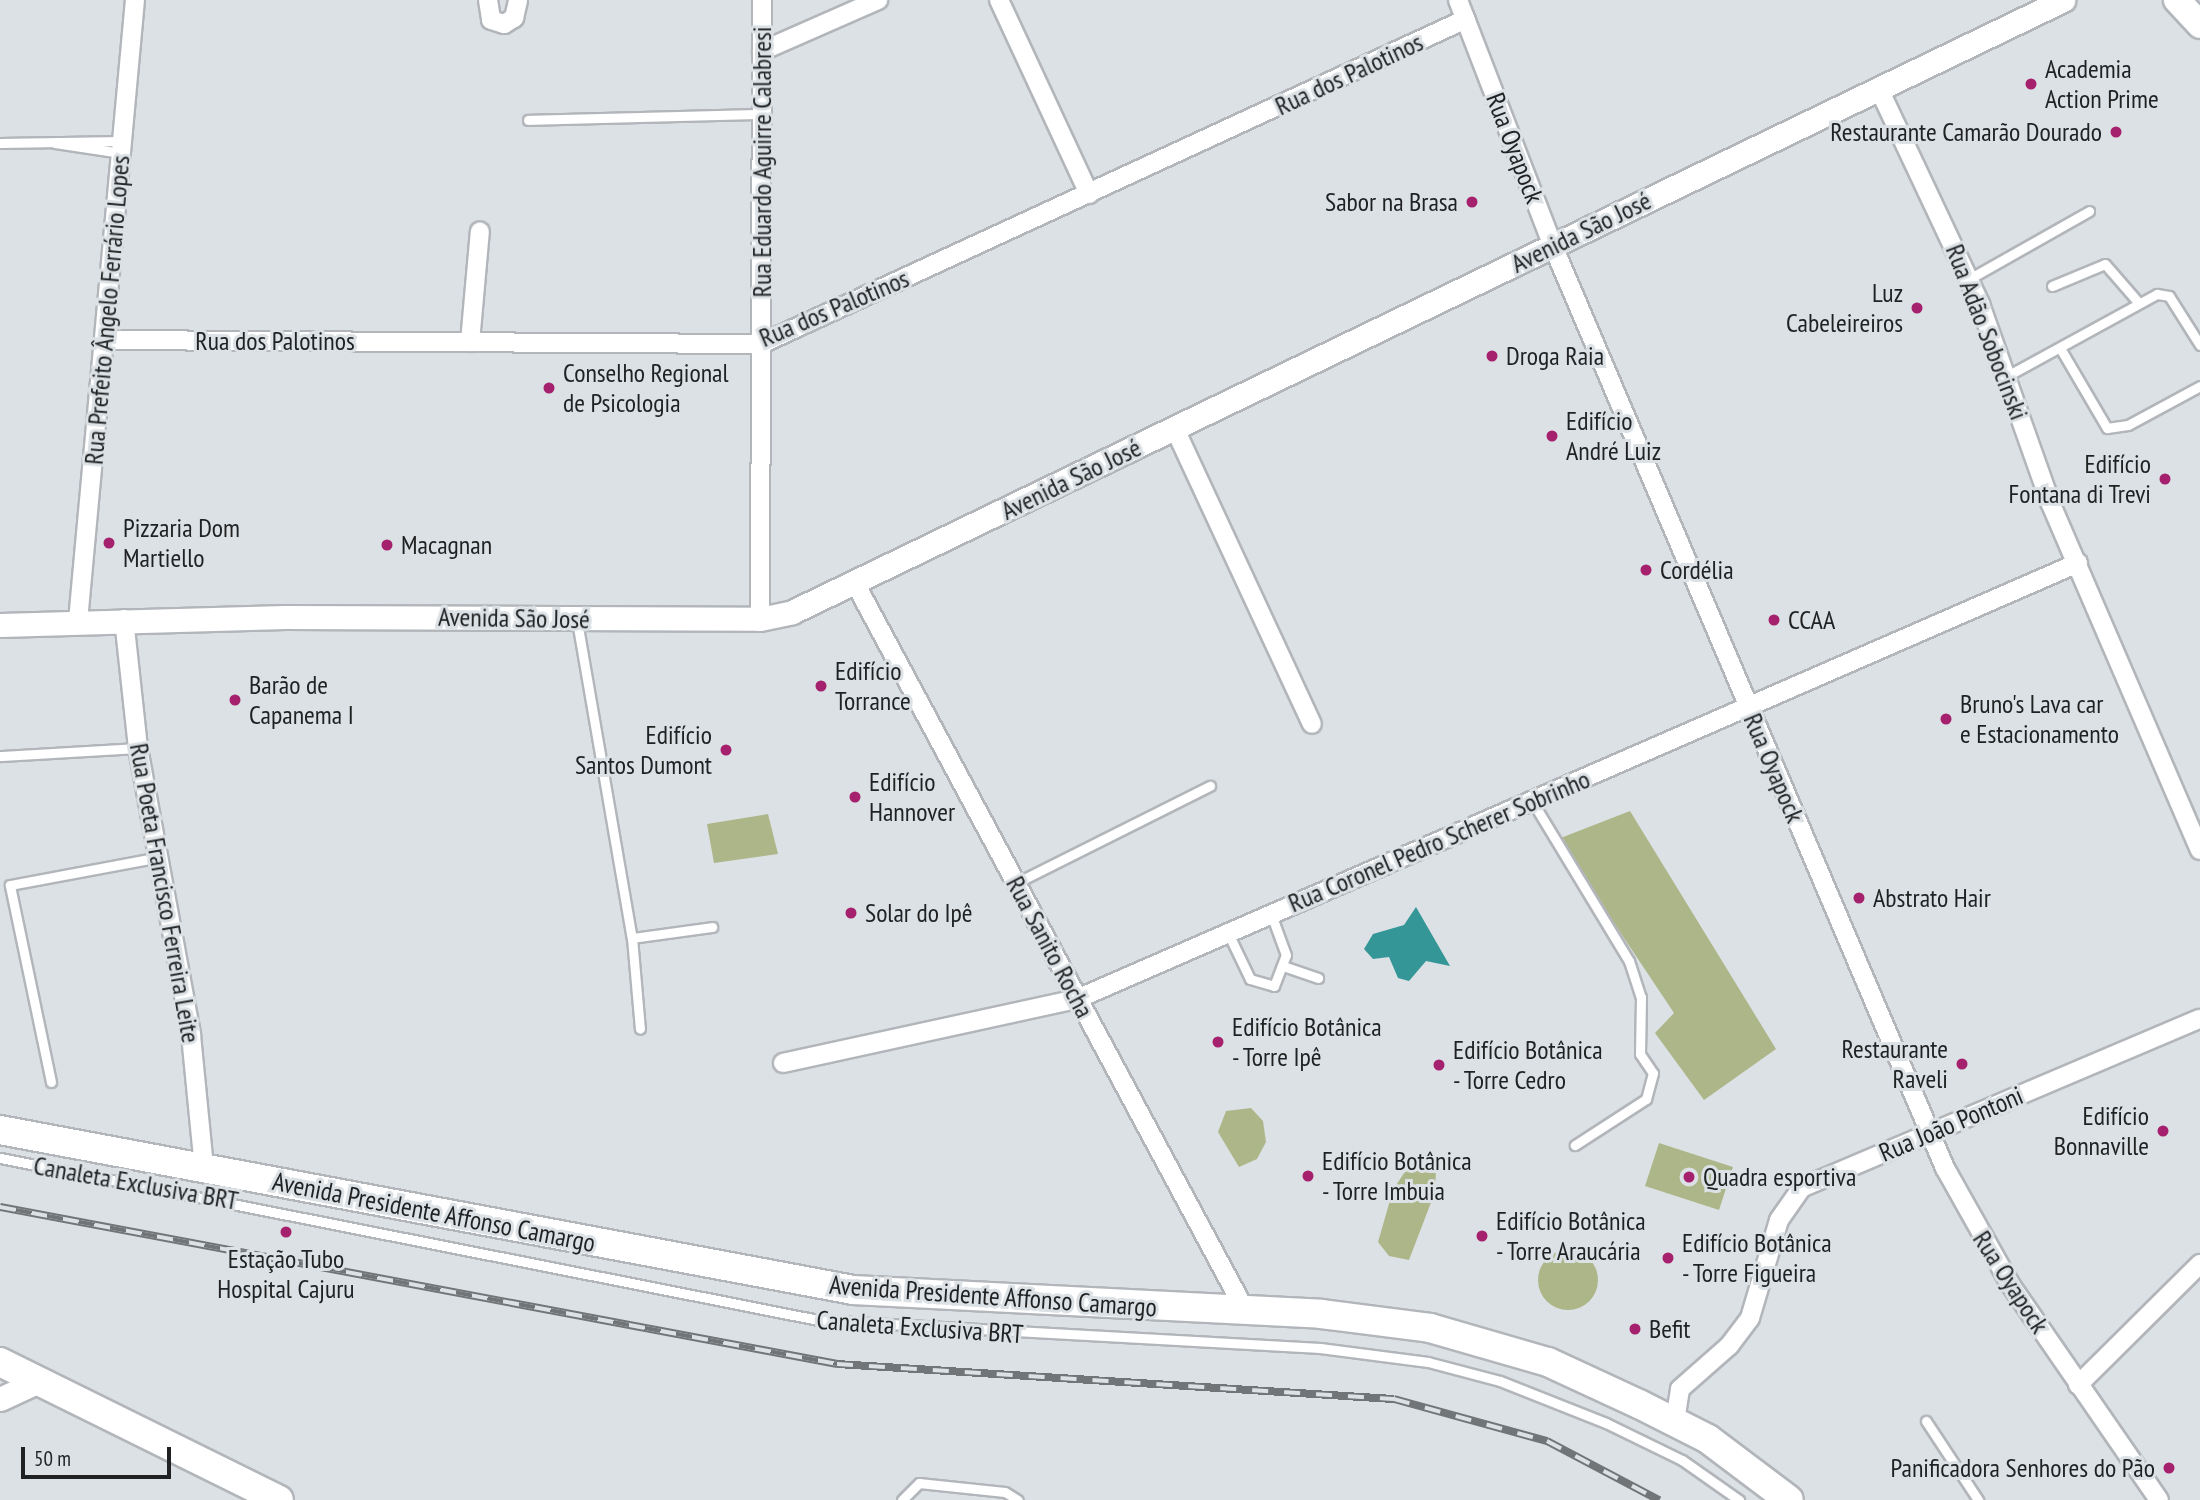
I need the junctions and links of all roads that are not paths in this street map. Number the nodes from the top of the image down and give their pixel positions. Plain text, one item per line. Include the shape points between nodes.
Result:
1 (135, 0) edge
2 (488, 0) edge
3 (518, 0) edge
4 (762, 0) edge
5 (878, 0) edge
6 (999, 0) edge
7 (1458, 0) edge
8 (2063, 0) edge
9 (2177, 0) edge
10 (1466, 19) junction
11 (2200, 25) edge
12 (762, 51) junction
13 (1880, 89) junction
14 (762, 114) junction
15 (528, 120) dead end
16 (0, 143) edge
17 (122, 147) junction
18 (1089, 194) junction
19 (2089, 211) dead end
20 (480, 230) dead end
21 (1553, 246) junction
22 (1969, 279) junction
23 (2052, 286) dead end
24 (2138, 302) junction
25 (104, 340) junction
26 (470, 342) junction
27 (761, 344) junction
28 (2200, 345) edge
29 (2060, 348) junction
30 (2007, 376) junction
31 (2200, 386) edge
32 (1175, 429) junction
33 (2078, 563) junction
34 (855, 583) junction
35 (124, 619) junction
36 (577, 619) junction
37 (760, 619) junction
38 (78, 621) junction
39 (0, 625) edge
40 (1748, 707) junction
41 (1312, 724) dead end
42 (138, 748) junction
43 (0, 756) edge
44 (1210, 786) dead end
45 (1532, 801) junction
46 (2200, 850) edge
47 (159, 857) junction
48 (1016, 883) junction
49 (1271, 914) junction
50 (712, 927) dead end
51 (1228, 933) junction
52 (632, 938) junction
53 (1286, 967) junction
54 (1318, 978) dead end
55 (1077, 999) junction
56 (2200, 1019) edge
57 (640, 1029) dead end
58 (783, 1063) dead end
59 (51, 1082) dead end
60 (0, 1130) edge
61 (1929, 1134) junction
62 (1576, 1144) dead end
63 (0, 1158) edge
64 (204, 1167) junction
65 (2200, 1264) edge
66 (1245, 1310) junction
67 (0, 1362) edge
68 (41, 1380) junction
69 (2078, 1385) junction
70 (0, 1399) edge
71 (1675, 1421) junction
72 (1926, 1421) dead end
73 (279, 1500) edge
74 (902, 1500) edge
75 (1018, 1500) edge
76 (1739, 1500) edge
77 (1789, 1500) edge
78 (1978, 1500) edge
79 (2159, 1500) edge

1 - 17 street, Rua Prefeito Ângelo Ferrário Lopes
2 - 3 street via 491,20 505,24 514,18
4 - 12 street, Rua Eduardo Aguirre Calabresi
5 - 12 street
6 - 18 street
7 - 10 street, Rua Oyapock
8 - 13 street, Avenida São José
9 - 11 main road
10 - 18 street, Rua dos Palotinos
10 - 21 street, Rua Oyapock
12 - 14 street, Rua Eduardo Aguirre Calabresi
13 - 21 street, Avenida São José
13 - 22 street, Rua Adão Sobocinski
14 - 15 lane
14 - 27 street, Rua Eduardo Aguirre Calabresi
16 - 17 lane
17 - 25 street, Rua Prefeito Ângelo Ferrário Lopes
18 - 27 street, Rua dos Palotinos
19 - 22 lane
20 - 26 street
21 - 32 street, Avenida São José
21 - 40 street, Rua Oyapock
22 - 30 street, Rua Adão Sobocinski
23 - 24 lane via 2105,264
24 - 28 lane via 2169,296
24 - 29 lane
25 - 26 street, Rua dos Palotinos
25 - 38 street, Rua Prefeito Ângelo Ferrário Lopes
26 - 27 street, Rua dos Palotinos
27 - 37 street, Rua Eduardo Aguirre Calabresi
29 - 30 lane
29 - 31 lane via 2107,428 2128,425
30 - 33 street, Rua Adão Sobocinski
32 - 34 street, Avenida São José
32 - 41 street
33 - 40 street, Rua Coronel Pedro Scherer Sobrinho
33 - 46 street, Rua Adão Sobocinski
34 - 37 street, Avenida São José via 792,612
34 - 48 street, Rua Sanito Rocha
35 - 36 street, Avenida São José
35 - 38 street, Avenida São José
35 - 42 street, Rua Poeta Francisco Ferreira Leite
36 - 37 street, Avenida São José
36 - 52 lane
38 - 39 street, Avenida São José
40 - 45 street, Rua Coronel Pedro Scherer Sobrinho
40 - 61 street, Rua Oyapock
42 - 43 lane
42 - 47 street, Rua Poeta Francisco Ferreira Leite
44 - 48 lane
45 - 49 street, Rua Coronel Pedro Scherer Sobrinho
45 - 62 lane via 1629,961 1642,997 1640,1054 1653,1073 1646,1099
47 - 59 lane via 10,885
47 - 64 street, Rua Poeta Francisco Ferreira Leite via 191,1035
48 - 55 street, Rua Sanito Rocha
49 - 51 street, Rua Coronel Pedro Scherer Sobrinho
49 - 53 lane
50 - 52 lane
51 - 53 lane via 1251,979 1262,987 1274,986
51 - 55 street, Rua Coronel Pedro Scherer Sobrinho
52 - 57 lane
53 - 54 lane
55 - 58 street, Rua Coronel Pedro Scherer Sobrinho
55 - 66 street, Rua Sanito Rocha
56 - 61 street, Rua João Pontoni
60 - 64 main road, Avenida Presidente Affonso Camargo
61 - 69 street, Rua Oyapock via 1985,1244
61 - 71 street, Rua João Pontoni via 1793,1195 1750,1318 1729,1346 1680,1389
63 - 76 lane, Canaleta Exclusiva BRT via 818,1320 1320,1348 1428,1362 1523,1389 1606,1423 1682,1460
64 - 66 main road, Avenida Presidente Affonso Camargo via 815,1285 968,1300
65 - 69 street
66 - 71 main road, Avenida Presidente Affonso Camargo via 1389,1321 1472,1338 1548,1362
67 - 68 main road
68 - 70 street
68 - 73 main road
69 - 79 street, Rua Oyapock
71 - 77 main road, Avenida Presidente Affonso Camargo
72 - 78 lane
74 - 75 lane via 919,1483 1005,1492

